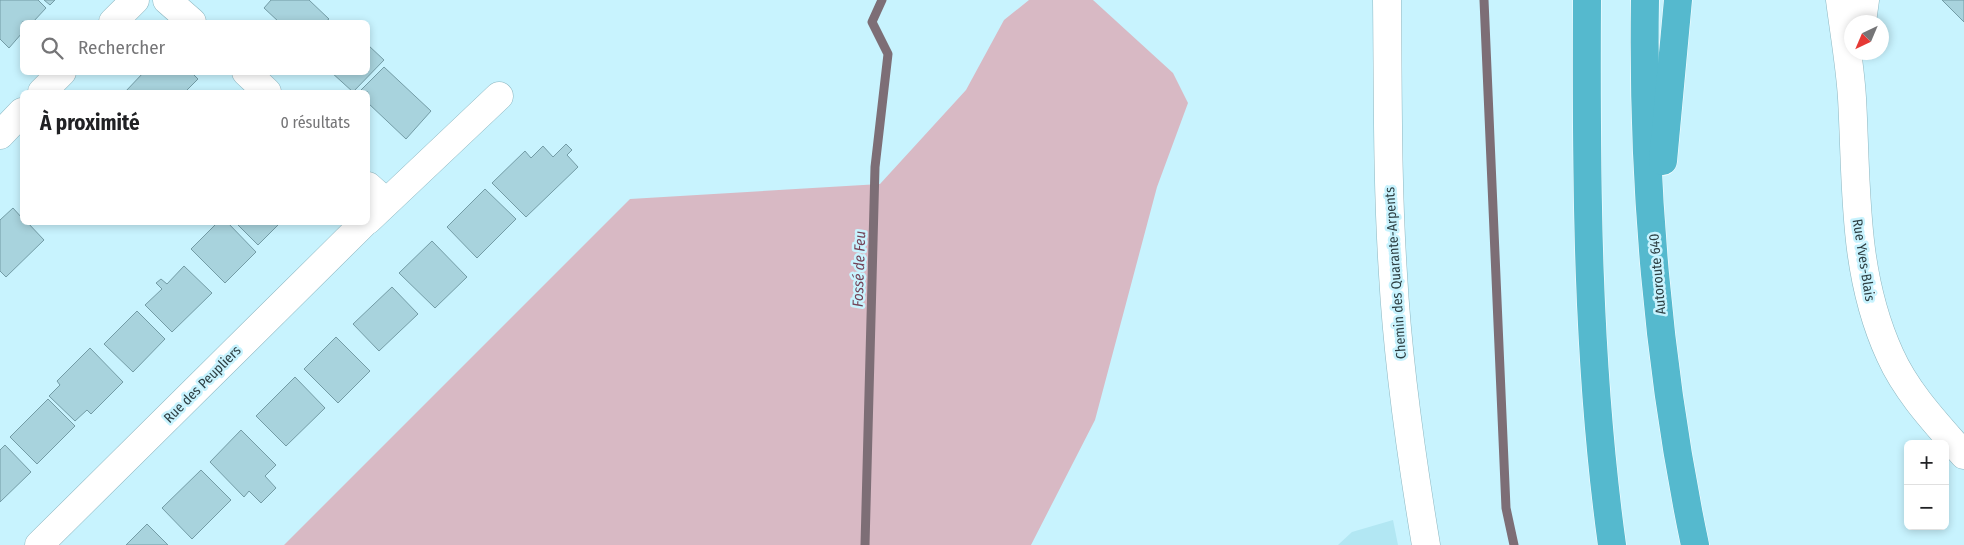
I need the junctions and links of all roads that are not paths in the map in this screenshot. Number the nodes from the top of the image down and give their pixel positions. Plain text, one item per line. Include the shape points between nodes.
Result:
1 (135, 0) edge
2 (168, 0) edge
3 (1387, 0) edge
4 (1570, 0) edge
5 (1587, 0) edge
6 (1645, 0) edge
7 (1678, 0) edge
8 (1840, 0) edge
9 (1865, 0) edge
10 (1863, 15) edge
11 (115, 20) edge
12 (190, 20) edge
13 (1857, 60) edge
14 (59, 75) edge
15 (249, 75) edge
16 (44, 90) edge
17 (265, 90) edge
18 (499, 96) dead end
19 (1852, 97) junction
20 (20, 114) edge
21 (0, 135) edge
22 (1587, 148) junction
23 (371, 208) edge
24 (354, 225) edge
25 (1655, 259) junction
26 (1964, 455) edge
27 (39, 545) edge
28 (1426, 545) edge
29 (1612, 545) edge
30 (1695, 545) edge

1 - 11 street
2 - 12 street
3 - 28 street, Chemin des Quarante-Arpents via 1393,284 1404,399
4 - 22 highway
5 - 22 highway
6 - 25 highway, Autoroute 640 via 1647,132
7 - 25 highway
8 - 19 street, Rue Yves-Blais
9 - 10 street
13 - 19 street, Rue Yves-Blais
14 - 16 street
15 - 17 street
18 - 23 street, Rue des Peupliers
19 - 26 street, Rue Yves-Blais via 1857,228 1871,305 1898,370 1927,413
20 - 21 street
22 - 29 highway via 1592,340
24 - 27 street, Rue des Peupliers
25 - 30 highway, Autoroute 640 via 1672,403

